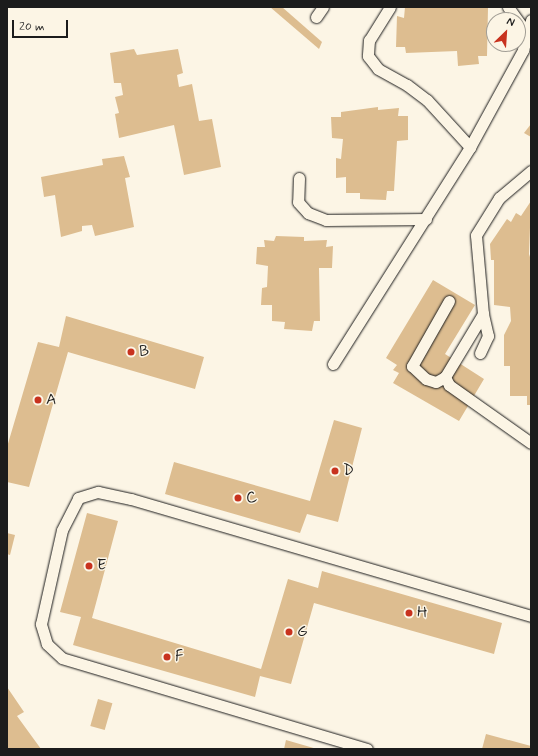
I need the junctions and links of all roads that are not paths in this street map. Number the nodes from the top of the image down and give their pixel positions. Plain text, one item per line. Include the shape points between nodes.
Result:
1 (323, 7) edge
2 (390, 7) edge
3 (508, 7) edge
4 (316, 17) dead end
5 (531, 20) edge
6 (527, 33) junction
7 (470, 147) junction
8 (531, 170) edge
9 (299, 178) dead end
10 (426, 219) junction
11 (449, 301) dead end
12 (483, 314) junction
13 (480, 353) dead end
14 (333, 364) dead end
15 (444, 377) junction
16 (531, 443) edge
17 (531, 616) edge
18 (367, 749) edge

1 - 4 lane
2 - 7 lane via 368,40 368,56 378,69 427,100
3 - 6 lane
5 - 6 lane
6 - 7 lane via 523,50
7 - 10 lane
8 - 12 lane via 499,198 476,234
9 - 10 lane via 298,202 308,214 326,220
10 - 14 lane
11 - 15 lane via 412,366 426,379 436,382
12 - 13 lane via 488,336
12 - 15 lane
15 - 16 lane via 449,385
17 - 18 lane via 131,498 98,492 78,498 62,530 42,624 47,644 62,658

